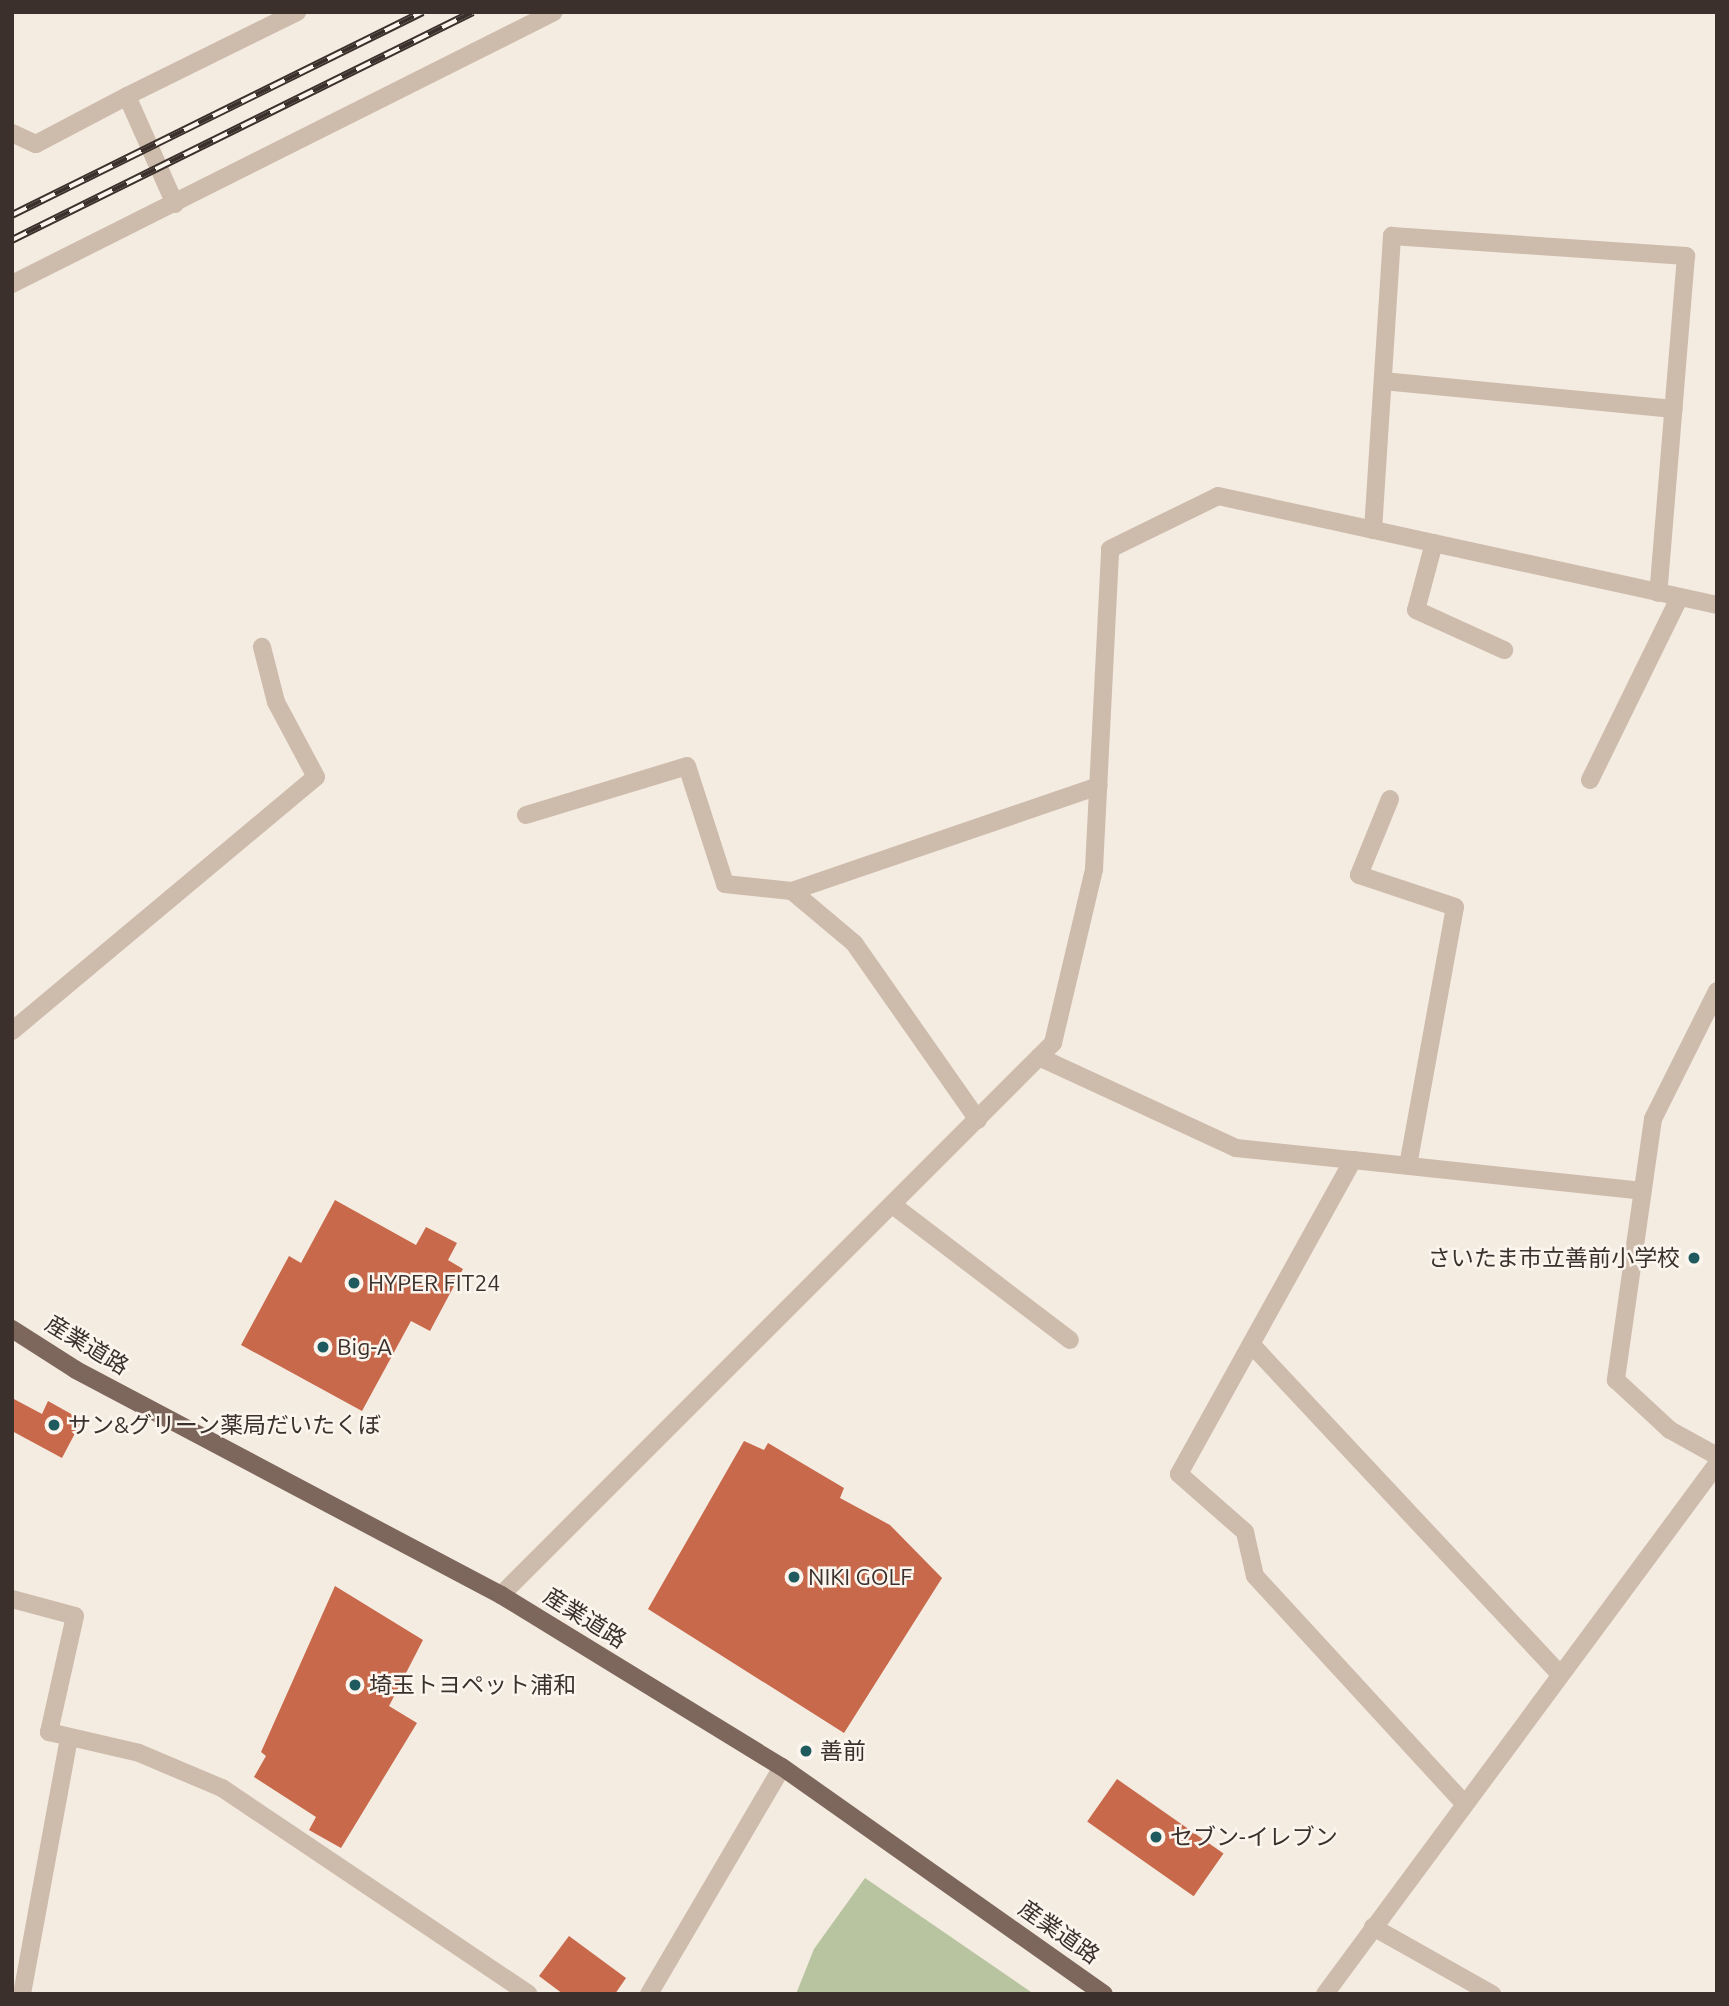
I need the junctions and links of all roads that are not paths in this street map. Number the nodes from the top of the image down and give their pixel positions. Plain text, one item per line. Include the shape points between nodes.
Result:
1 (297, 12) edge
2 (554, 12) edge
3 (131, 104) junction
4 (12, 133) edge
5 (175, 204) junction
6 (12, 284) edge
7 (1383, 381) junction
8 (1674, 409) junction
9 (1373, 530) junction
10 (1434, 544) junction
11 (1658, 593) junction
12 (1679, 598) junction
13 (1717, 605) edge
14 (262, 647) dead end
15 (1504, 650) dead end
16 (1590, 780) dead end
17 (1098, 786) junction
18 (1390, 799) dead end
19 (526, 815) dead end
20 (792, 891) junction
21 (1717, 991) edge
22 (12, 1031) edge
23 (1039, 1057) junction
24 (978, 1120) junction
25 (1353, 1160) junction
26 (1408, 1166) junction
27 (1642, 1191) junction
28 (894, 1206) junction
29 (12, 1329) edge
30 (1069, 1340) dead end
31 (1251, 1344) junction
32 (1717, 1456) edge
33 (1717, 1464) edge
34 (502, 1595) junction
35 (12, 1599) edge
36 (1560, 1674) junction
37 (69, 1737) junction
38 (782, 1767) junction
39 (1464, 1803) junction
40 (1373, 1927) junction
41 (22, 1994) edge
42 (528, 1994) edge
43 (649, 1994) edge
44 (1104, 1994) edge
45 (1325, 1994) edge
46 (1492, 1994) edge

1 - 3 street
2 - 5 street
3 - 4 street via 36,144
3 - 5 street
5 - 6 street
7 - 8 street
7 - 8 street via 1392,236 1686,256
7 - 9 street
8 - 11 street
9 - 10 street
9 - 17 street via 1218,496 1110,550
10 - 11 street
10 - 15 street via 1416,610
11 - 12 street
12 - 13 street
12 - 16 street
14 - 22 street via 276,702 316,777
17 - 20 street
17 - 23 street via 1094,869 1053,1043
18 - 26 street via 1359,875 1455,907
19 - 20 street via 687,766 725,884
20 - 24 street via 854,943
21 - 27 street via 1653,1119
23 - 24 street
23 - 25 street via 1236,1148
24 - 28 street
25 - 26 street
25 - 31 street
26 - 27 street
27 - 32 street via 1616,1380 1670,1430
28 - 30 street
28 - 34 street
29 - 34 main road, 産業道路 via 76,1370
31 - 36 street
31 - 39 street via 1179,1474 1245,1532 1255,1576
33 - 36 street
34 - 38 main road, 産業道路
35 - 37 street via 75,1616 49,1732
36 - 39 street
37 - 41 street
37 - 42 street via 139,1753 222,1788
38 - 43 street
38 - 44 main road, 産業道路
39 - 40 street
40 - 45 street
40 - 46 street

